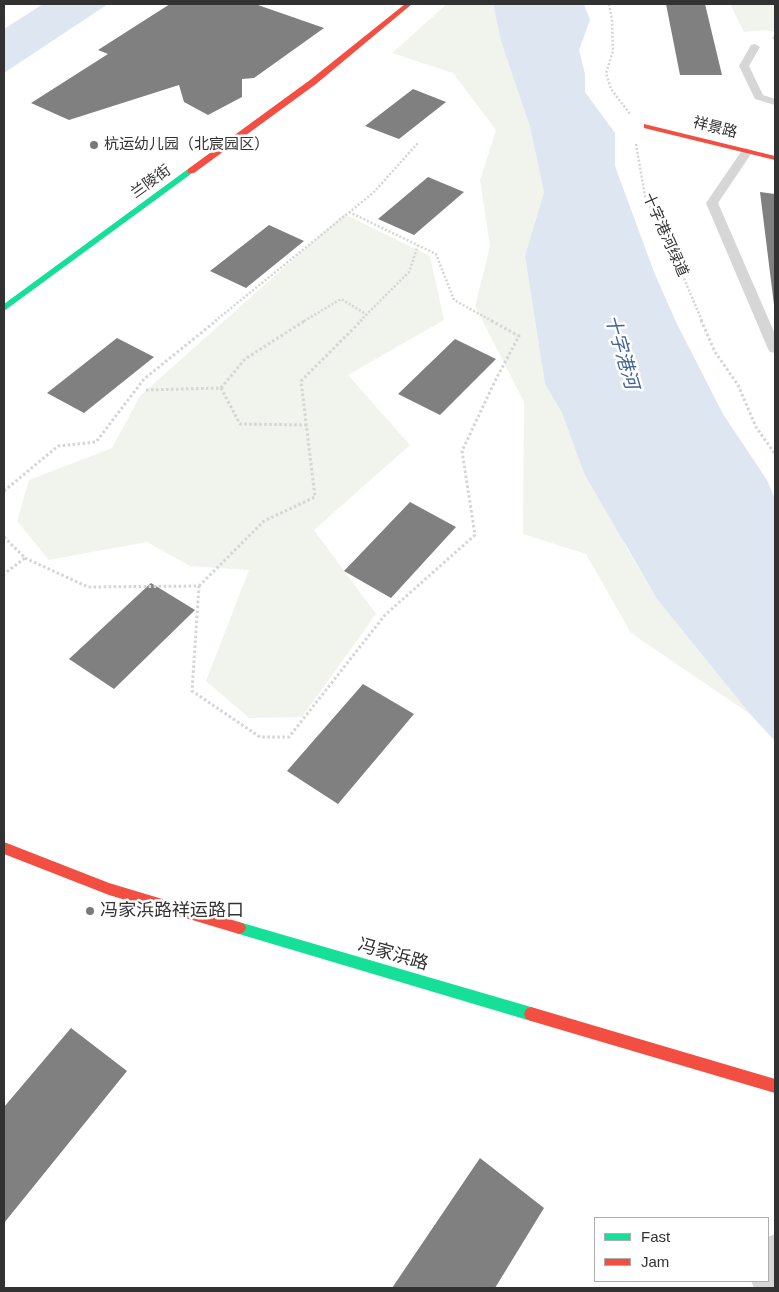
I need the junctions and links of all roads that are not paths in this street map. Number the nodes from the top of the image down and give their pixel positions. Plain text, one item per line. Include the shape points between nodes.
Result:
1 (409, 4) edge
2 (755, 47) dead end
3 (775, 102) edge
4 (647, 126) dead end
5 (747, 151) junction
6 (775, 158) edge
7 (4, 308) edge
8 (775, 348) edge
9 (4, 848) edge
10 (775, 1086) edge
11 (775, 1253) edge
12 (769, 1273) edge

1 - 7 street, 兰陵街 via 314,82
2 - 3 lane via 744,66 759,97
4 - 5 street, 祥景路
5 - 6 street, 祥景路
5 - 8 lane via 712,203
9 - 10 street, 冯家浜路 via 109,889
11 - 12 street

